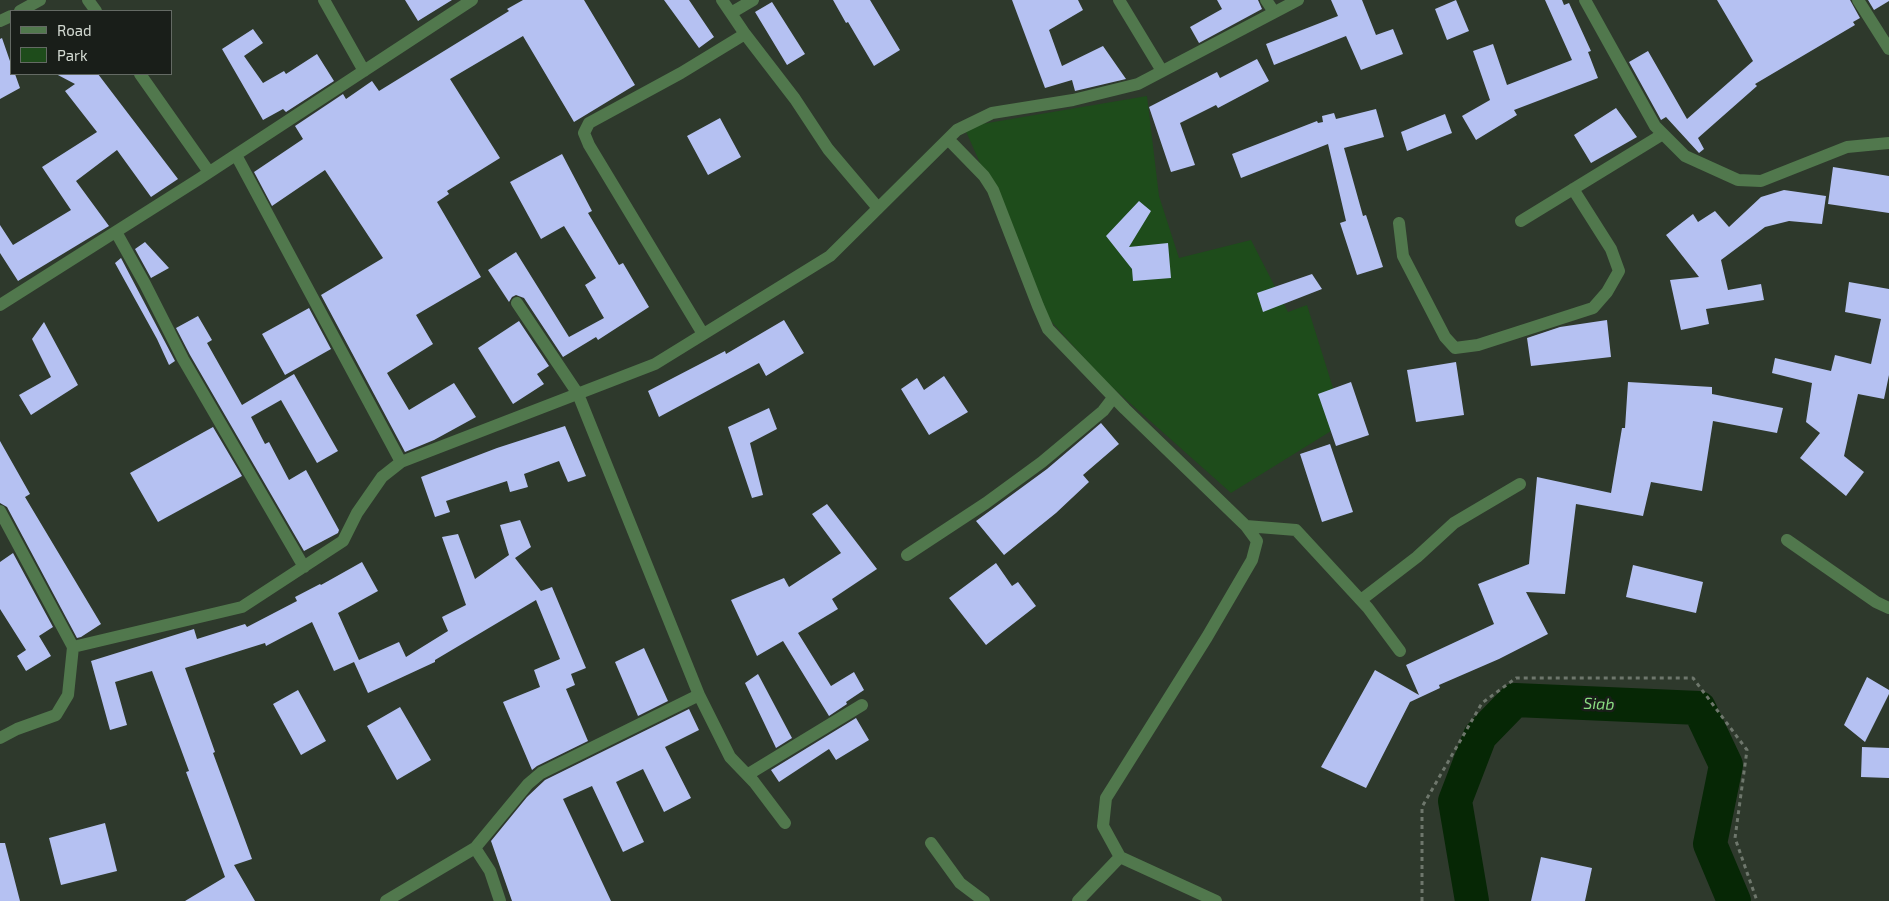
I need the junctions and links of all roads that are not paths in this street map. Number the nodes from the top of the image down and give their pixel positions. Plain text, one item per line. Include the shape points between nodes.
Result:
1 (40, 0) edge
2 (324, 0) edge
3 (472, 0) edge
4 (722, 0) edge
5 (753, 0) edge
6 (1119, 0) edge
7 (1266, 0) edge
8 (1298, 0) edge
9 (1585, 0) edge
10 (1858, 0) edge
11 (22, 10) edge
12 (1274, 12) junction
13 (731, 13) junction
14 (745, 34) junction
15 (1889, 48) edge
16 (364, 70) junction
17 (1162, 71) junction
18 (141, 75) edge
19 (1662, 134) junction
20 (948, 139) junction
21 (1889, 143) edge
22 (236, 155) junction
23 (209, 172) junction
24 (1572, 189) junction
25 (878, 208) junction
26 (1521, 221) dead end
27 (1399, 223) dead end
28 (116, 232) junction
29 (518, 303) dead end
30 (0, 305) edge
31 (703, 334) junction
32 (578, 394) junction
33 (1113, 398) junction
34 (401, 462) junction
35 (1520, 484) dead end
36 (0, 511) edge
37 (1246, 526) junction
38 (1787, 540) dead end
39 (907, 555) dead end
40 (304, 567) junction
41 (1361, 600) junction
42 (1889, 608) edge
43 (73, 647) junction
44 (1400, 651) dead end
45 (700, 695) junction
46 (862, 705) dead end
47 (0, 738) edge
48 (747, 775) junction
49 (785, 823) dead end
50 (931, 844) dead end
51 (475, 848) junction
52 (1120, 857) junction
53 (386, 901) edge
54 (500, 901) edge
55 (984, 901) edge
56 (1078, 901) edge
57 (1216, 901) edge

1 - 11 street
2 - 16 street
3 - 16 street
4 - 13 street
5 - 13 street
6 - 17 street
7 - 12 street
8 - 12 street
9 - 19 street
10 - 15 street
12 - 17 street
13 - 14 street
14 - 25 street via 795,99 828,149
14 - 31 street via 590,124 584,133
16 - 22 street
17 - 20 street via 1138,84 1073,100 992,113 957,130
18 - 23 street
19 - 21 street via 1685,156 1738,180 1761,181 1847,147
19 - 24 street
20 - 25 street
20 - 33 street via 984,176 993,190 1048,329
22 - 23 street
22 - 34 street
23 - 28 street
24 - 26 street
24 - 27 street via 1611,249 1618,271 1607,292 1593,308 1478,345 1455,348 1445,337 1403,256
25 - 31 street via 830,256
28 - 30 street
28 - 40 street via 182,359
29 - 32 street
31 - 32 street via 655,364
32 - 34 street
32 - 45 street
33 - 37 street
33 - 39 street via 1103,411 1042,462
34 - 40 street via 382,477 357,513 343,541
35 - 41 street via 1454,523 1417,557
36 - 43 street
37 - 41 street via 1296,530
37 - 52 street via 1257,541 1252,560 1203,645 1106,798 1103,826
38 - 42 street
40 - 43 street via 242,607
41 - 44 street
43 - 47 street via 68,695 56,715
45 - 48 street via 730,757
45 - 51 street via 541,772
46 - 48 street
48 - 49 street
50 - 55 street via 960,883
51 - 53 street
51 - 54 street via 490,871
52 - 56 street
52 - 57 street

